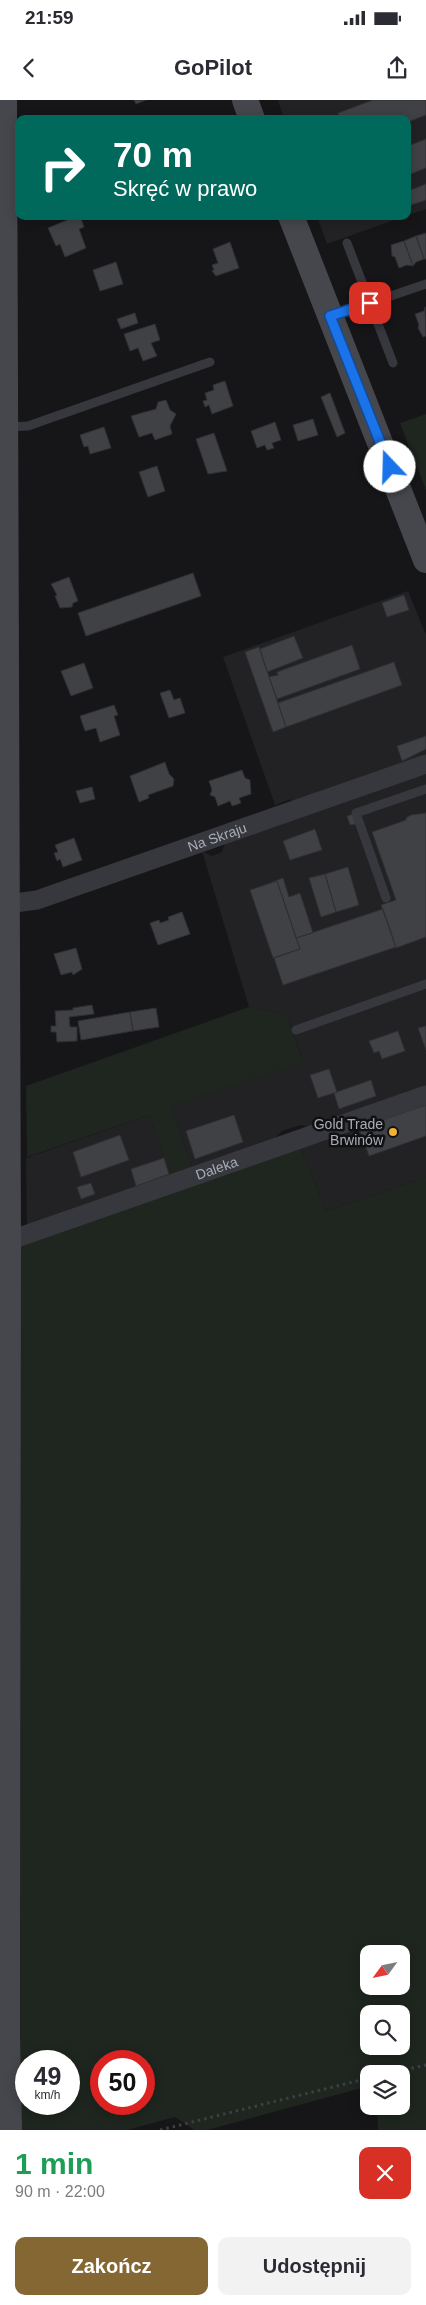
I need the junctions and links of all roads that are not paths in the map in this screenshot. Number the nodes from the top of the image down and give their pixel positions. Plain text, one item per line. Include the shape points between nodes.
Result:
1 (4, 100) edge
2 (245, 100) edge
3 (251, 115) edge
4 (293, 220) edge
5 (347, 243) dead end
6 (3, 250) edge
7 (426, 284) edge
8 (370, 303) junction
9 (330, 316) junction
10 (210, 362) dead end
11 (393, 363) dead end
12 (6, 427) junction
13 (426, 560) edge
14 (2, 641) edge
15 (426, 764) edge
16 (426, 790) edge
17 (4, 844) edge
18 (386, 898) dead end
19 (7, 904) junction
20 (426, 984) edge
21 (296, 1030) dead end
22 (426, 1095) edge
23 (4, 1126) edge
24 (8, 1241) junction
25 (4, 2099) edge
26 (9, 2130) edge

1 - 6 main road
2 - 3 main road
4 - 9 main road
5 - 8 lane
6 - 12 main road
7 - 8 lane
8 - 9 lane
8 - 11 lane
9 - 13 main road
10 - 12 lane via 28,426
12 - 14 main road
14 - 17 main road
15 - 19 street, Na Skraju via 37,900
16 - 18 lane via 356,813
17 - 19 main road
19 - 23 main road
20 - 21 lane
22 - 24 street, Daleka
23 - 24 main road
24 - 25 main road via 7,2035
25 - 26 main road

